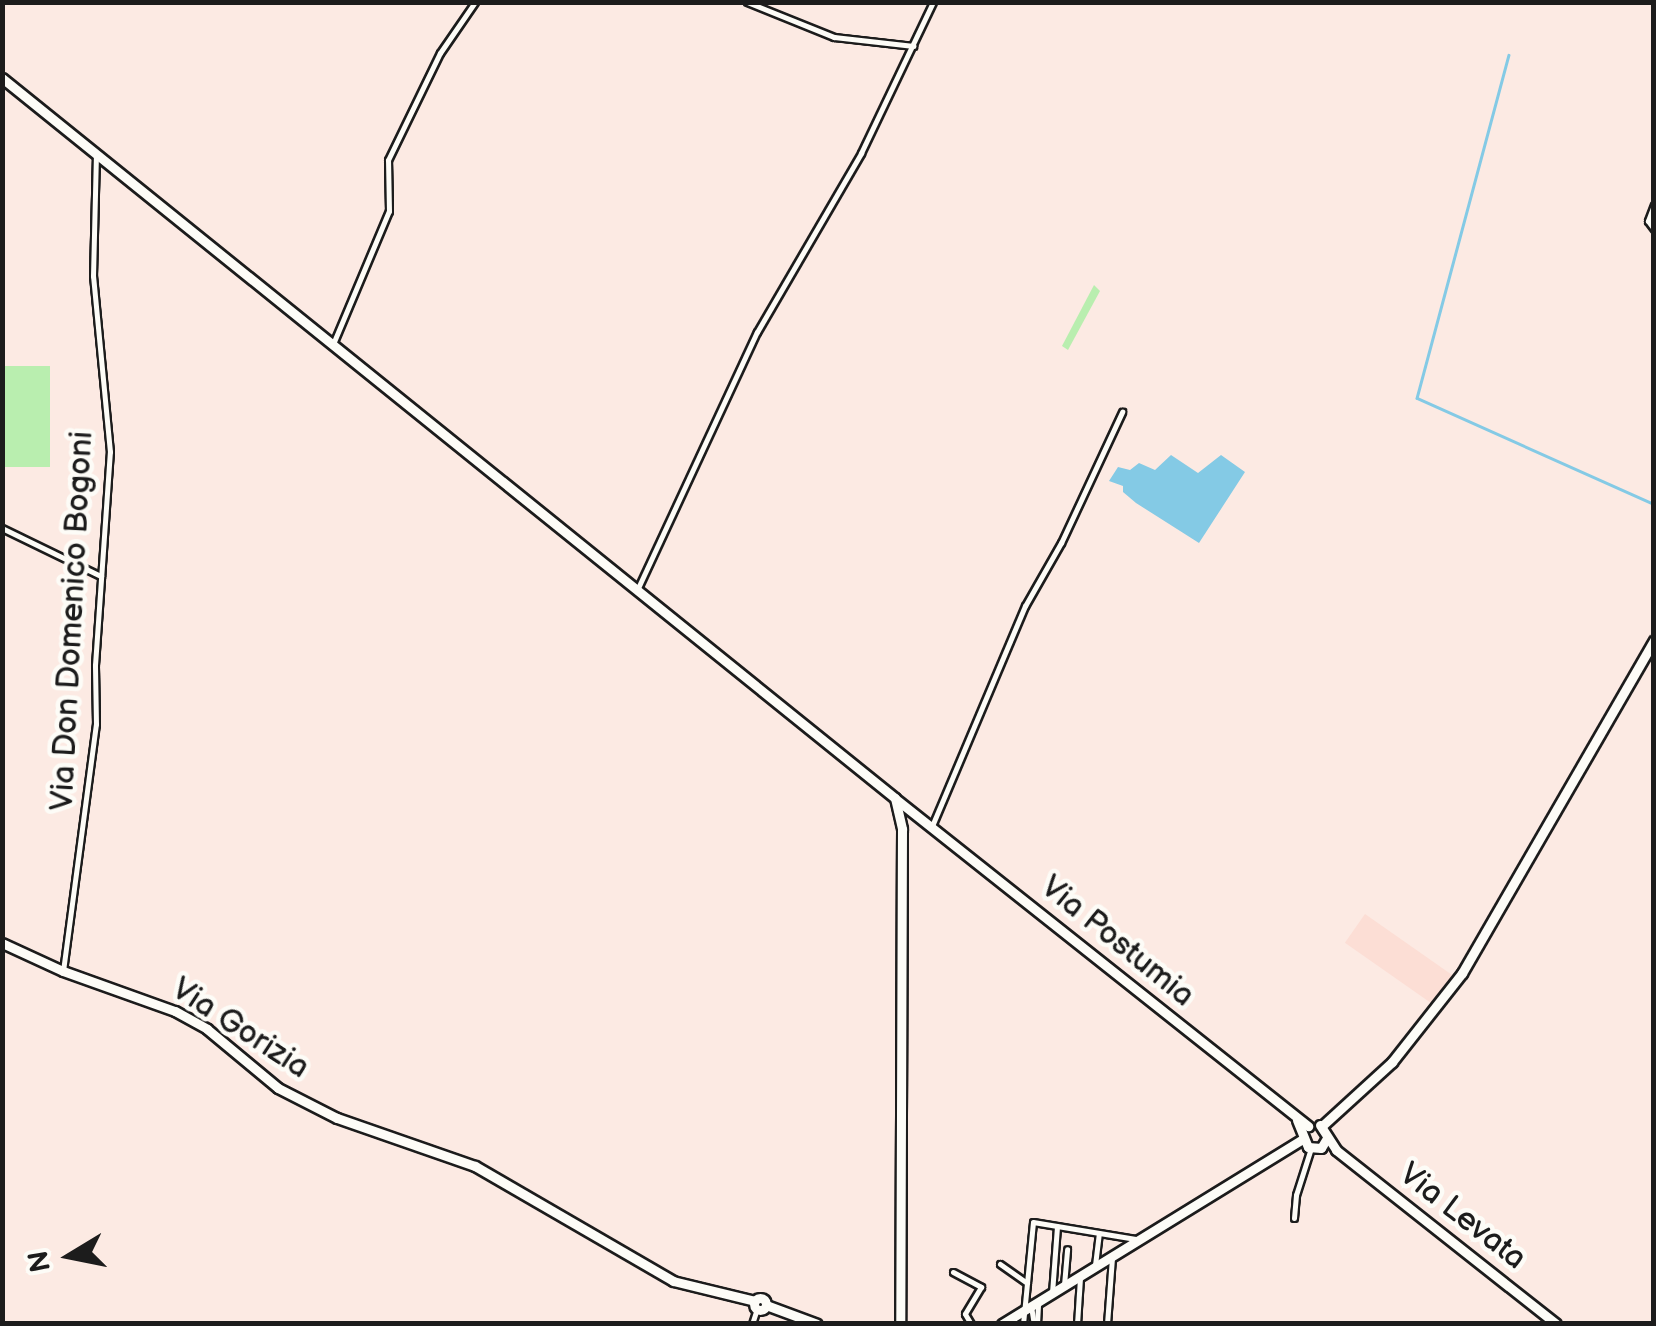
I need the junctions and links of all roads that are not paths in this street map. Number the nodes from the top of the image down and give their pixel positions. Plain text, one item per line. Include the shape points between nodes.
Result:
1 (475, 2) edge
2 (747, 2) edge
3 (934, 2) edge
4 (913, 46) junction
5 (2, 78) edge
6 (96, 153) junction
7 (1654, 205) edge
8 (1654, 228) edge
9 (333, 344) junction
10 (1122, 412) dead end
11 (2, 528) edge
12 (101, 576) junction
13 (638, 588) junction
14 (1654, 641) edge
15 (895, 798) junction
16 (932, 826) junction
17 (2, 943) edge
18 (63, 971) junction
19 (1326, 1123) junction
20 (1305, 1132) junction
21 (1326, 1142) junction
22 (1311, 1148) junction
23 (1294, 1218) dead end
24 (1057, 1226) junction
25 (1099, 1233) junction
26 (1139, 1239) junction
27 (1067, 1249) dead end
28 (1112, 1256) junction
29 (1000, 1264) dead end
30 (1096, 1266) junction
31 (953, 1272) dead end
32 (1080, 1276) junction
33 (1027, 1283) junction
34 (1064, 1285) junction
35 (1052, 1292) junction
36 (759, 1305) junction
37 (1031, 1306) junction
38 (752, 1324) edge
39 (818, 1324) edge
40 (900, 1324) edge
41 (971, 1324) edge
42 (1002, 1324) edge
43 (1023, 1324) edge
44 (1035, 1324) edge
45 (1077, 1324) edge
46 (1106, 1324) edge
47 (1556, 1324) edge

1 - 9 street via 440,53 388,160 389,210
2 - 4 street via 834,37
3 - 4 street
4 - 13 street via 756,332
5 - 6 main road, Via Postumia
6 - 9 main road, Via Postumia
6 - 12 street, Via Don Domenico Bogoni via 91,243 110,452
7 - 8 street via 1648,221
9 - 13 main road, Via Postumia
10 - 16 street via 1025,606
11 - 12 street
12 - 18 street, Via Don Domenico Bogoni via 96,724
13 - 15 main road, Via Postumia
14 - 19 main road via 1462,973 1410,1041
15 - 16 main road, Via Postumia
15 - 40 main road via 902,829
16 - 20 main road, Via Postumia via 1296,1118
17 - 18 main road, Via Gorizia
18 - 36 main road, Via Gorizia via 175,1011 207,1029 265,1080 337,1118 475,1166 673,1281
19 - 20 main road
19 - 21 main road
20 - 22 main road, Via Postumia
20 - 26 main road
21 - 22 main road
21 - 47 main road, Via Levata
22 - 23 street
24 - 25 street
24 - 33 street via 1033,1222
24 - 35 street
25 - 26 street
25 - 30 street
26 - 28 main road
27 - 34 street
28 - 30 main road
28 - 46 street
29 - 33 street
30 - 32 main road
31 - 41 street via 980,1287 965,1314
32 - 34 main road
32 - 45 street
33 - 37 street
34 - 35 main road
35 - 37 main road
36 - 38 street
36 - 39 main road, Via Gorizia
37 - 42 main road
37 - 43 street
37 - 44 street

